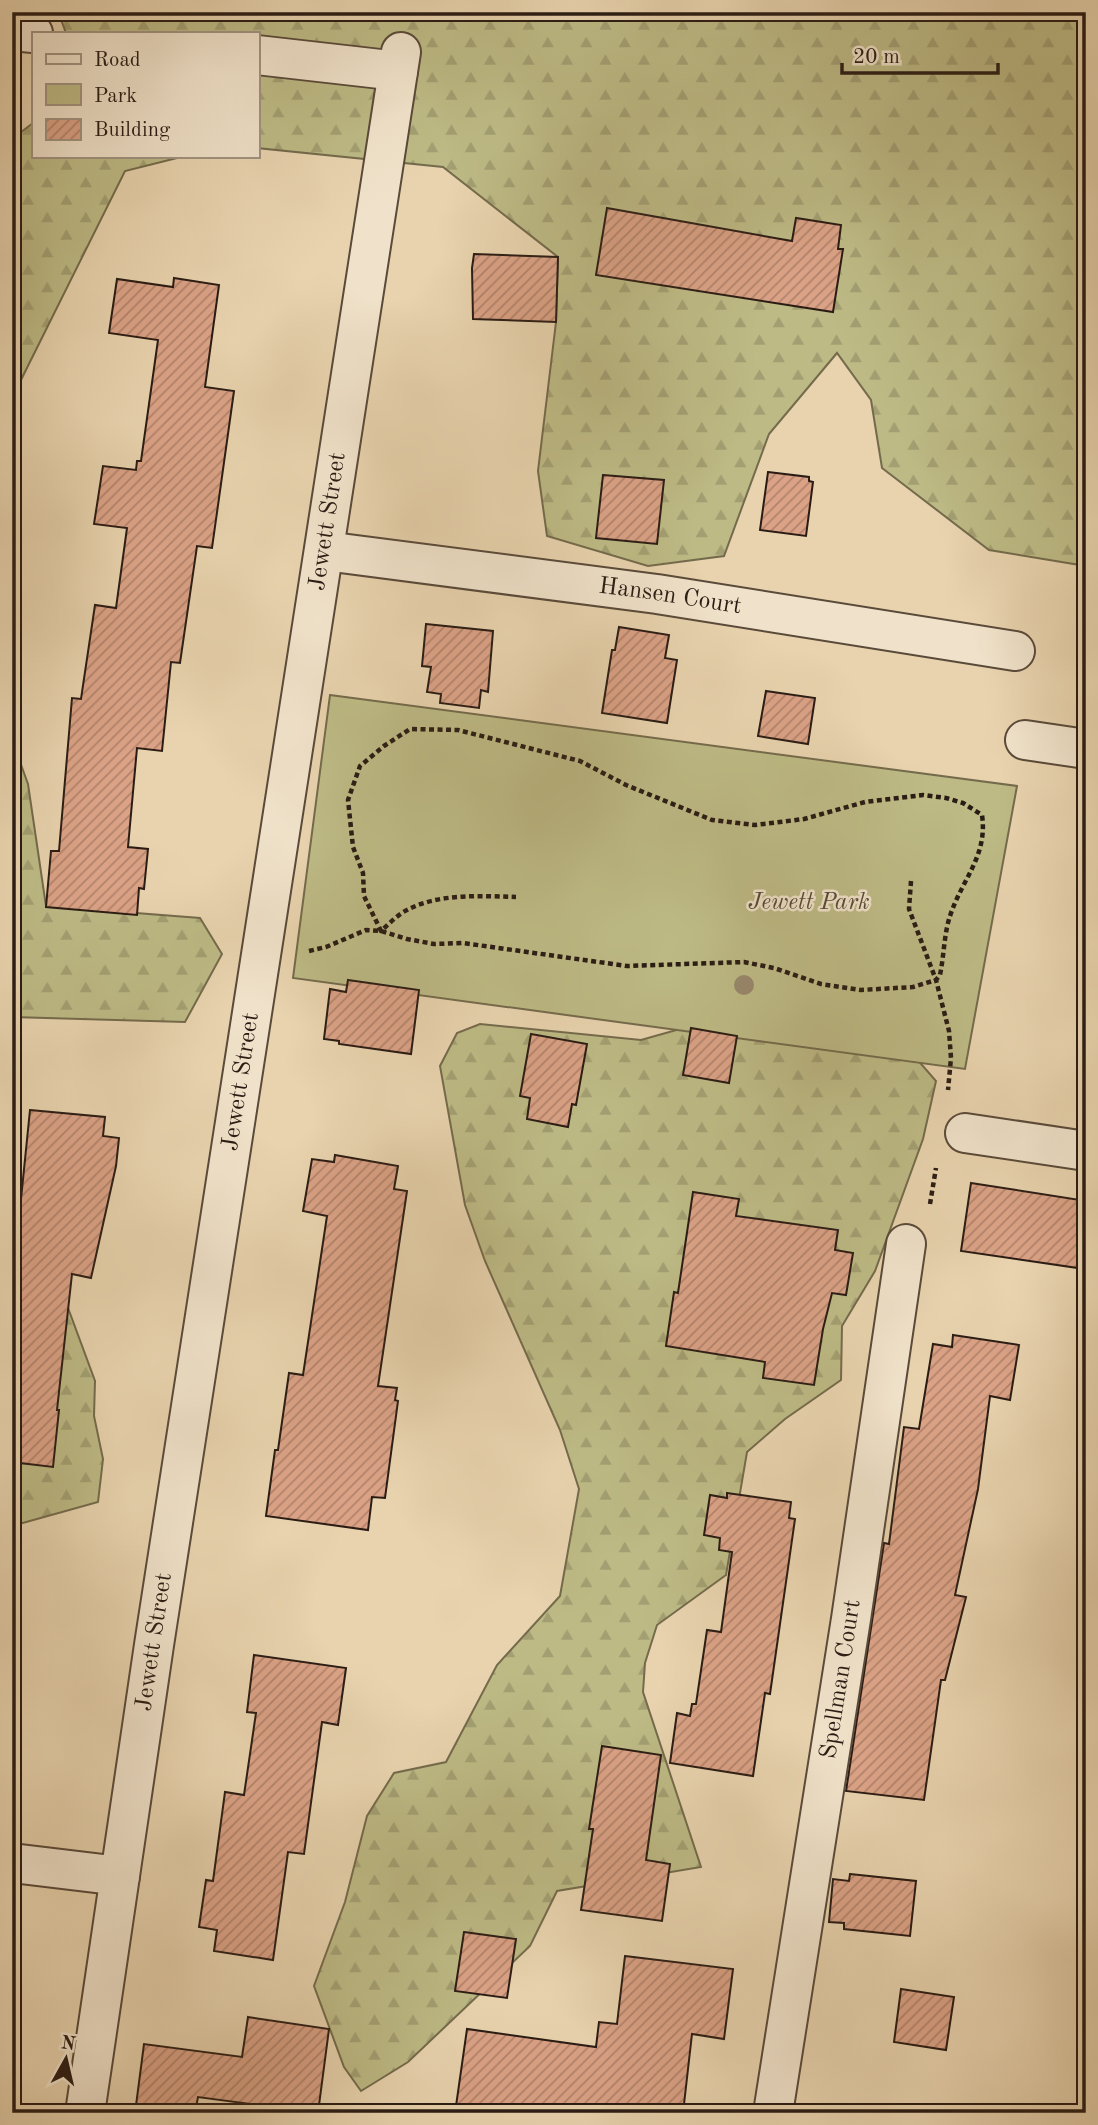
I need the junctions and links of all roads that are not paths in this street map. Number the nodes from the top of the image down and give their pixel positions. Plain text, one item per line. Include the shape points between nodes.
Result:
1 (12, 31) edge
2 (32, 33) edge
3 (259, 55) edge
4 (325, 551) junction
5 (1015, 651) dead end
6 (1024, 740) dead end
7 (1086, 749) edge
8 (951, 1145) road end
9 (1086, 1151) edge
10 (905, 1244) road end
11 (12, 1863) edge
12 (121, 1876) junction
13 (85, 2113) edge
14 (773, 2113) edge

1 - 2 street
3 - 4 street, Jewett Street via 399,62
4 - 5 street, Hansen Court via 657,594
4 - 12 street, Jewett Street
6 - 7 street
8 - 9 street
10 - 14 street, Spellman Court
11 - 12 street
12 - 13 street, Jewett Street

